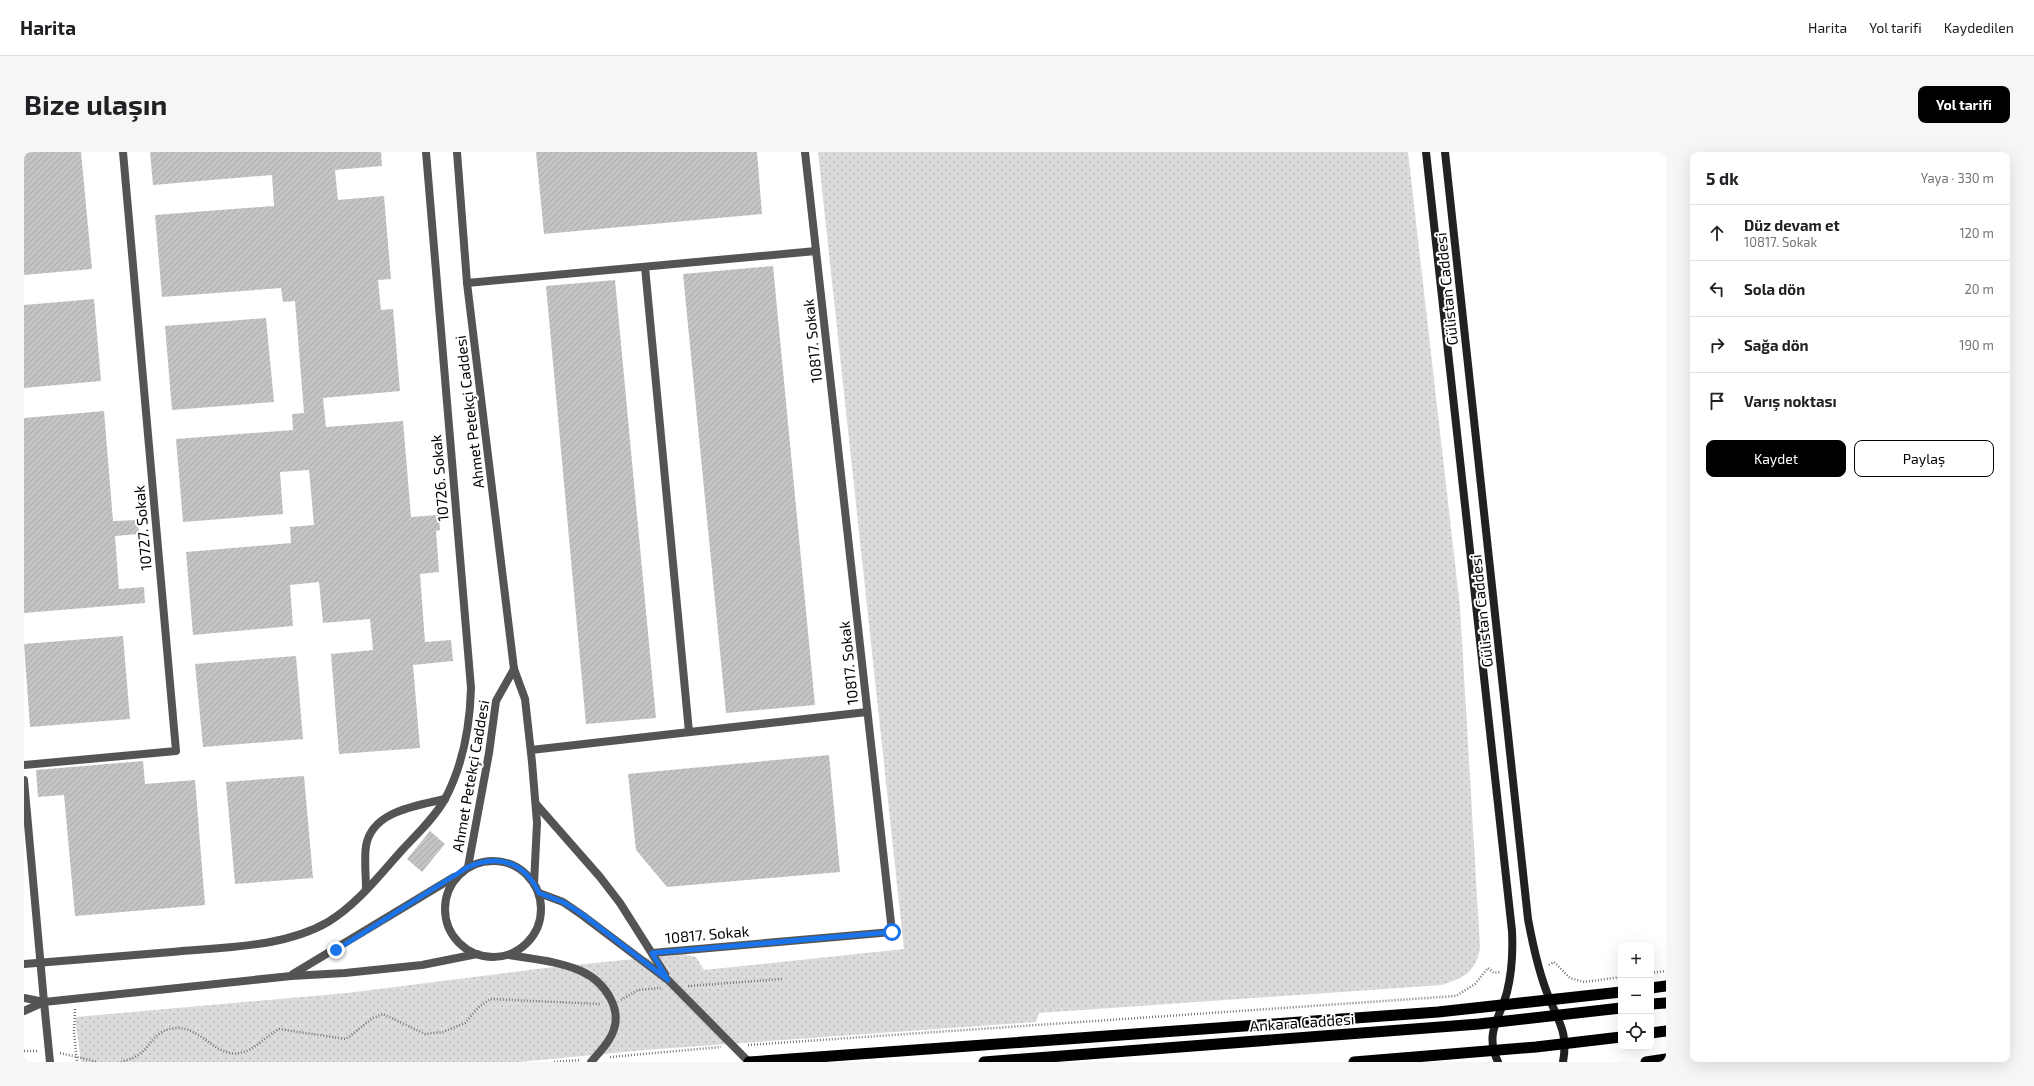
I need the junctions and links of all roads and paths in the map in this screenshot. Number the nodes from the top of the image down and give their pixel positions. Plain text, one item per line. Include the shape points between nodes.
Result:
1 (123, 152) edge
2 (426, 152) edge
3 (457, 152) edge
4 (805, 152) edge
5 (1426, 152) edge
6 (1446, 152) edge
7 (816, 252) junction
8 (645, 267) junction
9 (467, 283) junction
10 (514, 669) junction
11 (867, 712) junction
12 (688, 732) junction
13 (531, 750) junction
14 (24, 765) edge
15 (24, 780) edge
16 (445, 799) junction
17 (536, 804) junction
18 (468, 867) junction
19 (459, 874) junction
20 (534, 884) junction
21 (366, 889) junction
22 (539, 893) junction
23 (652, 953) junction
24 (476, 954) junction
25 (508, 955) junction
26 (40, 963) junction
27 (24, 964) edge
28 (1539, 967) junction
29 (1511, 971) junction
30 (1666, 971) edge
31 (1654, 973) edge
32 (291, 976) junction
33 (1618, 977) edge
34 (782, 979) dead end
35 (668, 980) junction
36 (1666, 986) edge
37 (676, 987) junction
38 (1654, 988) edge
39 (1618, 992) edge
40 (24, 998) edge
41 (75, 999) junction
42 (1550, 1001) junction
43 (44, 1002) junction
44 (614, 1003) junction
45 (1666, 1003) edge
46 (1654, 1004) edge
47 (1503, 1005) junction
48 (1618, 1008) edge
49 (24, 1011) edge
50 (1666, 1031) edge
51 (1654, 1033) edge
52 (1618, 1037) edge
53 (733, 1046) junction
54 (24, 1051) edge
55 (49, 1051) junction
56 (76, 1057) junction
57 (592, 1060) edge
58 (1666, 1060) edge
59 (50, 1062) edge
60 (77, 1062) edge
61 (98, 1062) edge
62 (121, 1062) edge
63 (554, 1062) edge
64 (749, 1062) edge
65 (984, 1062) edge
66 (1354, 1062) edge
67 (1498, 1062) edge
68 (1563, 1062) edge
69 (1646, 1062) edge

1 - 14 street, 10727. Sokak via 176,751
2 - 16 street, 10726. Sokak via 470,688 470,708 462,754
3 - 9 street, Ahmet Petekçi Caddesi
4 - 7 street, 10817. Sokak
5 - 29 main road, Gülistan Caddesi via 1512,931
6 - 28 main road, Gülistan Caddesi via 1528,919
7 - 8 street
7 - 11 street, 10817. Sokak
8 - 9 street
8 - 12 street
9 - 10 street, Ahmet Petekçi Caddesi
10 - 13 street, Ahmet Petekçi Caddesi via 525,699
10 - 18 street, Ahmet Petekçi Caddesi via 496,701
11 - 12 street
11 - 23 street, 10817. Sokak via 892,932
12 - 13 street
13 - 17 street, Ahmet Petekçi Caddesi
15 - 26 street
16 - 21 street, 10726. Sokak
16 - 21 street via 384,818 372,828 366,845
17 - 20 street, Ahmet Petekçi Caddesi
17 - 23 street via 600,877
18 - 19 street
18 - 20 street via 488,860 510,863 519,868
19 - 24 street via 452,882 445,902 447,924 458,942
19 - 32 street
20 - 22 street
21 - 26 street, 10726. Sokak via 344,911 328,922 282,938 232,947
22 - 25 street via 539,925 527,943
22 - 35 street via 563,902 582,914
23 - 35 street
24 - 25 street via 487,957
24 - 32 street via 422,965
25 - 44 street via 556,963 579,970 593,977
26 - 27 street, 10726. Sokak
26 - 43 street
28 - 33 path via 1554,962 1570,978 1584,982
28 - 42 main road, Gülistan Caddesi
29 - 47 main road, Gülistan Caddesi
29 - 53 path via 1494,973 1488,968 1475,984 1456,996
30 - 31 path
32 - 41 street
34 - 37 path
35 - 37 street
36 - 38 highway
37 - 44 path via 638,990
37 - 53 street
39 - 42 highway
40 - 43 street
41 - 43 street
41 - 56 path
42 - 47 highway
42 - 68 main road, Gülistan Caddesi via 1564,1031
43 - 49 street
43 - 55 street
44 - 57 street via 615,1021 611,1037
44 - 62 path via 490,1000 479,1007 465,1023 443,1032 425,1034 383,1014 373,1018 346,1039 279,1029 253,1048 240,1053 226,1052 190,1030 176,1028 156,1035 138,1055
45 - 46 highway
47 - 64 highway via 1438,1012
47 - 67 main road, Gülistan Caddesi via 1492,1032
48 - 65 highway, Ankara Caddesi via 1479,1024
50 - 51 highway
52 - 66 highway
53 - 57 path
53 - 64 street
54 - 55 path
55 - 56 path
55 - 59 street
56 - 60 path
56 - 61 path
57 - 63 path
58 - 69 highway

